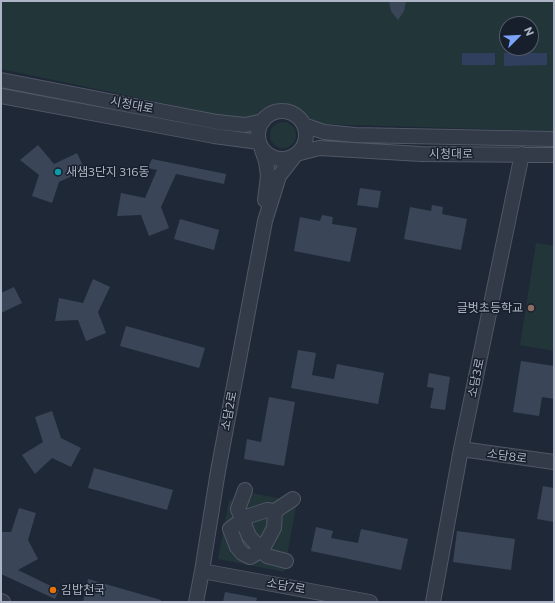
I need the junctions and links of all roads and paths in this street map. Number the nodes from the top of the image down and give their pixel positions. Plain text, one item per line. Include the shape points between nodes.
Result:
1 (1, 80) edge
2 (1, 96) edge
3 (263, 121) junction
4 (304, 125) junction
5 (554, 139) edge
6 (261, 146) junction
7 (522, 154) junction
8 (296, 155) junction
9 (554, 155) edge
10 (265, 221) junction
11 (461, 449) junction
12 (554, 462) edge
13 (244, 490) dead end
14 (293, 499) dead end
15 (275, 512) junction
16 (242, 520) junction
17 (262, 550) junction
18 (286, 561) dead end
19 (202, 571) junction
20 (196, 602) edge
21 (370, 602) edge
22 (433, 602) edge

1 - 3 street, 시청대로 via 217,122 245,125
2 - 6 street, 시청대로
3 - 4 street via 272,113 280,111 296,115
3 - 6 street via 258,134
4 - 5 street, 시청대로 via 324,132 355,135
4 - 8 street via 307,137 305,146
6 - 8 street via 276,159 285,160
6 - 10 street via 268,176
7 - 8 street, 시청대로 via 421,154 319,148
7 - 9 street, 시청대로
7 - 11 street, 소담3로
8 - 10 street via 279,176
10 - 19 street, 소담2로
11 - 12 street, 소담8로
11 - 22 street, 소담3로
13 - 16 street via 238,509
14 - 15 street
15 - 16 street via 267,510
15 - 17 street via 274,528
16 - 17 street via 230,529 237,547 250,557
17 - 18 street via 267,556
19 - 20 street, 소담2로
19 - 21 street, 소담7로

